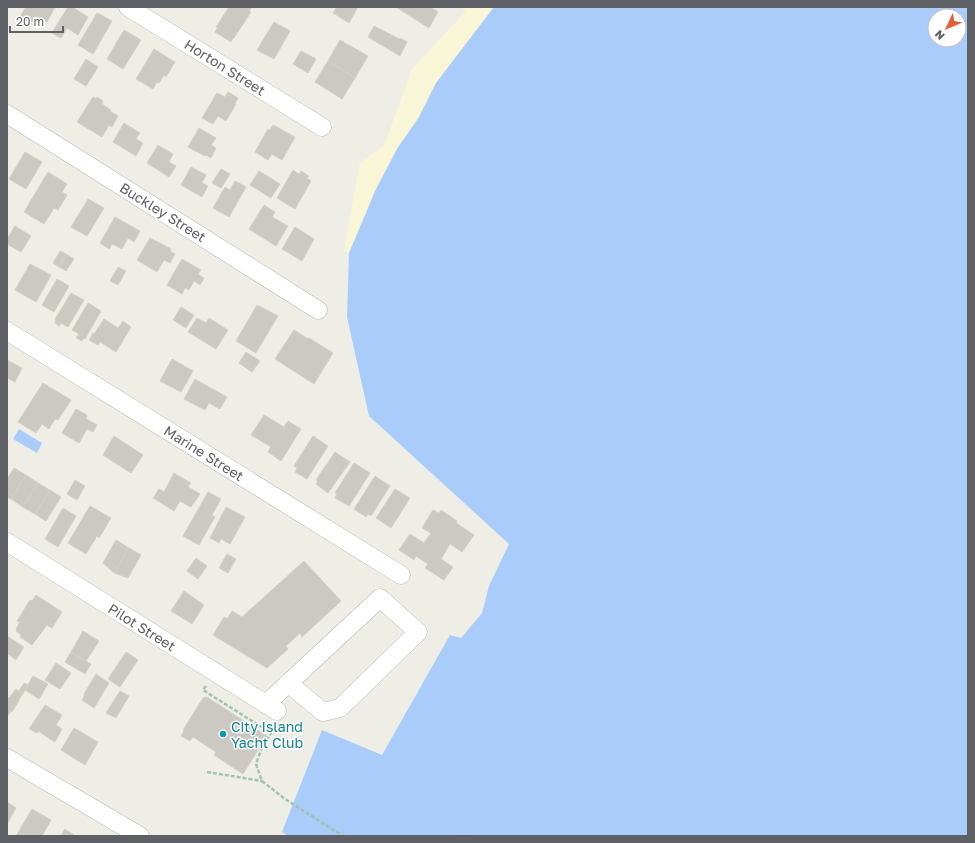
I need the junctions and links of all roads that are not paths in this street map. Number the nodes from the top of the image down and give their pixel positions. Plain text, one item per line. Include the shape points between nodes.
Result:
1 (128, 7) edge
2 (7, 114) edge
3 (322, 127) dead end
4 (318, 310) dead end
5 (7, 331) edge
6 (7, 542) edge
7 (401, 575) dead end
8 (288, 683) junction
9 (7, 758) edge
10 (140, 836) edge

1 - 3 street, Horton Street
2 - 4 street, Buckley Street
5 - 7 street, Marine Street
6 - 8 street, Pilot Street via 272,707
8 - 8 street via 380,598 418,632 340,708 323,712
9 - 10 street

